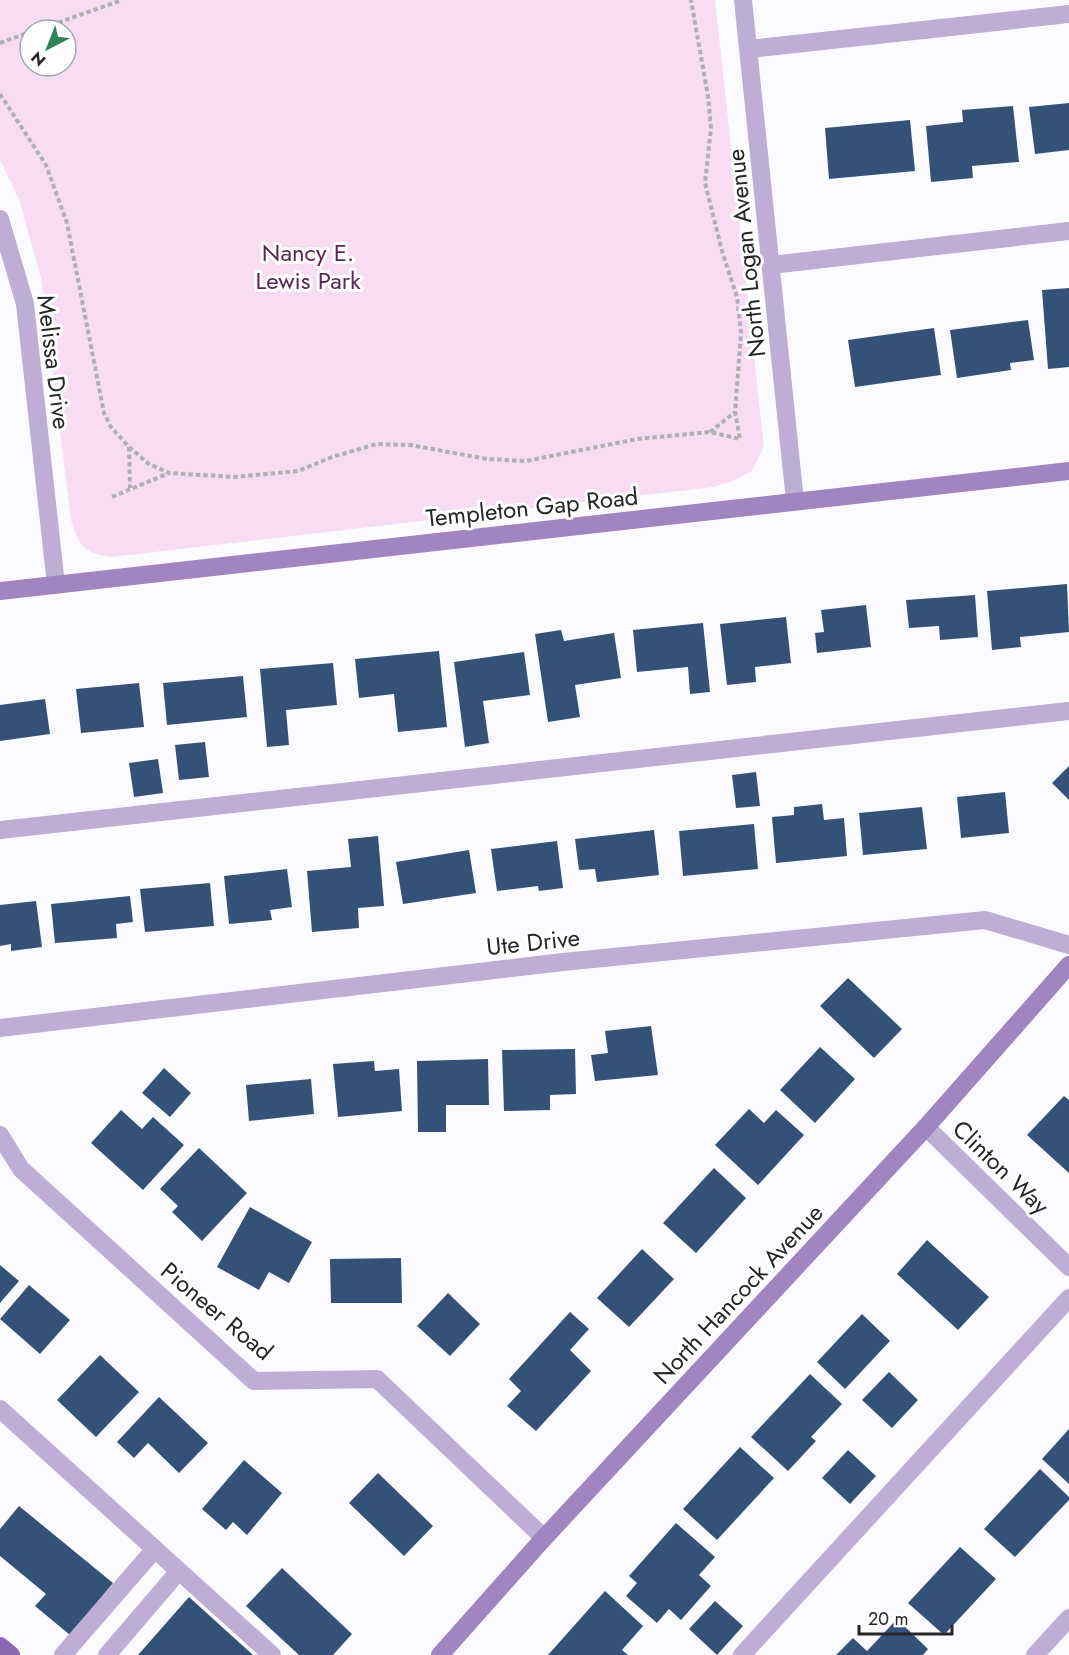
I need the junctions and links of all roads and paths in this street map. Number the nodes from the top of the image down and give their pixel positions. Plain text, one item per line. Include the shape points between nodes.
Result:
1 (122, 0) edge
2 (691, 0) edge
3 (743, 0) edge
4 (1069, 14) edge
5 (71, 18) edge
6 (18, 36) edge
7 (0, 43) edge
8 (749, 49) junction
9 (0, 94) edge
10 (0, 219) edge
11 (1069, 231) edge
12 (771, 265) junction
13 (735, 412) junction
14 (710, 432) junction
15 (129, 447) junction
16 (1069, 471) edge
17 (169, 472) junction
18 (130, 488) junction
19 (112, 497) dead end
20 (795, 501) junction
21 (56, 585) junction
22 (0, 591) edge
23 (1069, 711) edge
24 (0, 830) edge
25 (1069, 945) edge
26 (1069, 965) edge
27 (0, 1028) edge
28 (926, 1127) junction
29 (0, 1135) edge
30 (1069, 1267) edge
31 (1069, 1298) edge
32 (0, 1409) edge
33 (544, 1538) junction
34 (155, 1549) junction
35 (179, 1571) junction
36 (1069, 1618) edge
37 (0, 1646) edge
38 (11, 1655) edge
39 (63, 1655) edge
40 (107, 1655) edge
41 (272, 1655) edge
42 (440, 1655) edge
43 (742, 1655) edge
44 (1035, 1655) edge

1 - 5 path
2 - 13 path via 711,128 705,183 737,297 741,333
3 - 8 street, North Logan Avenue
4 - 8 street
6 - 7 path
8 - 12 street, North Logan Avenue
9 - 15 path via 46,165 68,223 104,413
10 - 21 street, Melissa Drive via 25,304
11 - 12 street
12 - 20 street, North Logan Avenue
13 - 14 path
13 - 14 path via 740,439
14 - 17 path via 637,439 526,461 377,444 298,471 234,477
15 - 17 path via 149,464
15 - 18 path
16 - 20 street, Templeton Gap Road
17 - 18 path
18 - 19 path
20 - 21 street, Templeton Gap Road
21 - 22 street, Templeton Gap Road
23 - 24 street
25 - 27 street, Ute Drive via 985,920 563,962
26 - 28 street, North Hancock Avenue
28 - 30 street, Clinton Way
28 - 33 street, North Hancock Avenue
29 - 33 street, Pioneer Road via 21,1169 254,1381 377,1379
31 - 43 street
32 - 34 street
33 - 42 street, North Hancock Avenue
34 - 35 street
34 - 39 street
35 - 40 street
35 - 41 street
36 - 44 street
37 - 38 main road

